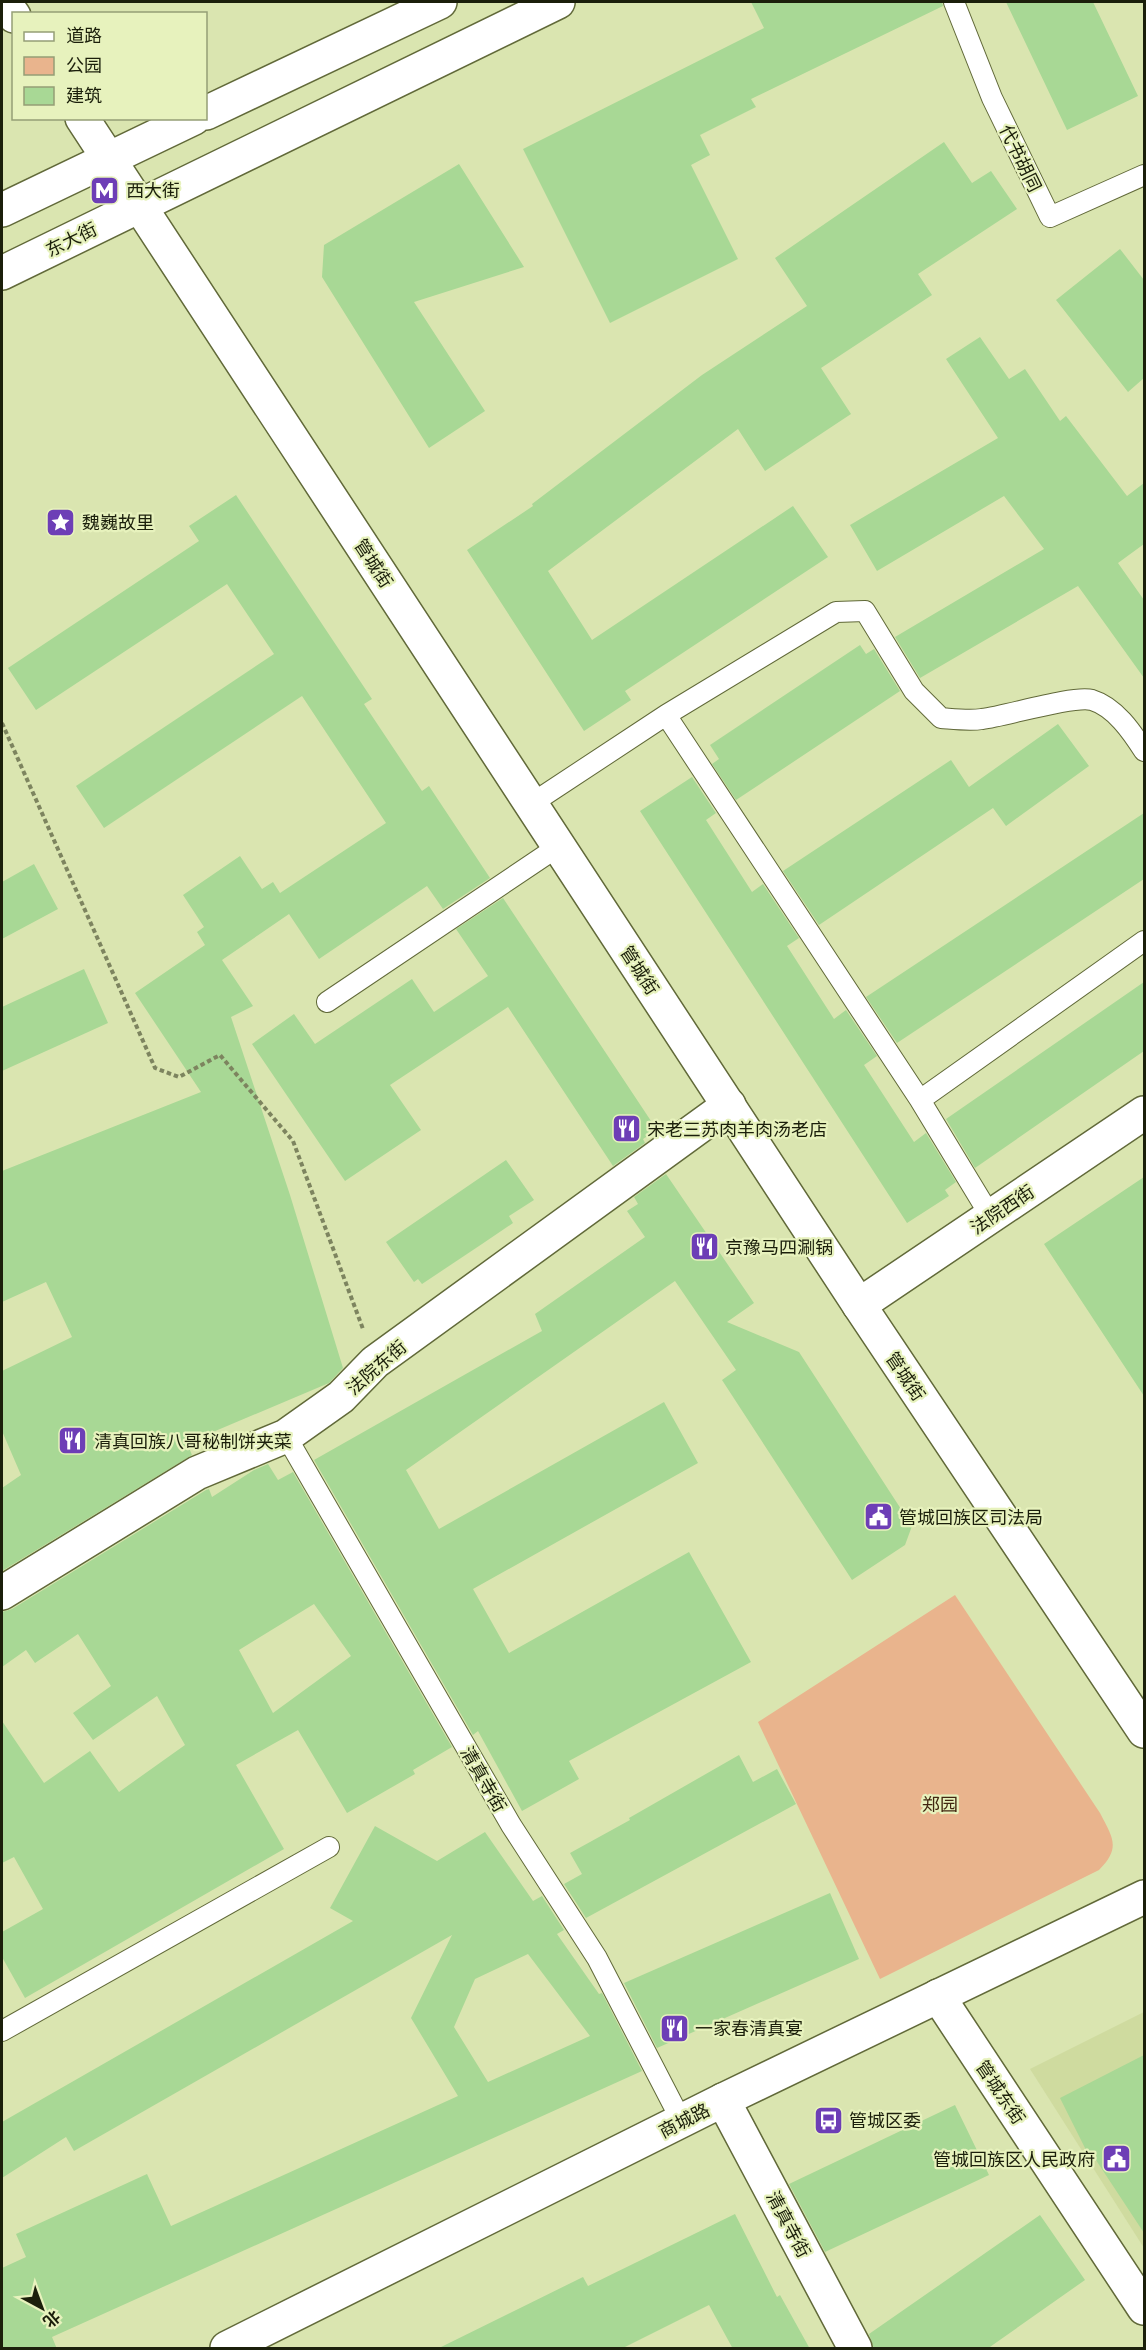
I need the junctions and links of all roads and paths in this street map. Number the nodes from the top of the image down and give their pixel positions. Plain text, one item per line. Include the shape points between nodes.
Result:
1 (440, 2) edge
2 (558, 2) edge
3 (954, 2) edge
4 (207, 113) edge
5 (83, 120) edge
6 (190, 120) edge
7 (109, 159) junction
8 (1144, 175) edge
9 (140, 204) junction
10 (2, 210) edge
11 (2, 273) edge
12 (666, 715) junction
13 (2, 723) edge
14 (1144, 751) edge
15 (531, 804) junction
16 (559, 846) junction
17 (1144, 941) edge
18 (327, 1002) dead end
19 (920, 1100) junction
20 (729, 1105) junction
21 (1144, 1113) edge
22 (991, 1217) junction
23 (859, 1305) junction
24 (375, 1362) junction
25 (286, 1436) junction
26 (2, 1593) edge
27 (1144, 1731) edge
28 (329, 1847) dead end
29 (1144, 1897) edge
30 (938, 1996) junction
31 (2, 2031) edge
32 (723, 2100) junction
33 (682, 2122) junction
34 (1144, 2308) edge
35 (230, 2348) edge
36 (855, 2349) edge

1 - 4 street
2 - 9 street
3 - 8 lane, 代书胡同 via 992,98 1050,217
5 - 7 street, 管城街
6 - 7 street
7 - 9 street, 管城街
7 - 10 street
9 - 11 street, 东大街
9 - 15 street, 管城街
12 - 14 lane via 836,612 865,611 914,691 940,718 979,720 1068,700 1092,700 1129,729
12 - 15 lane
12 - 19 lane
13 - 24 path via 155,1068 179,1077 220,1054 293,1141
15 - 16 street, 管城街
16 - 18 lane
16 - 20 street, 管城街
17 - 19 lane
19 - 22 lane
20 - 23 street, 管城街
20 - 24 street, 法院东街
21 - 22 street, 法院西街
22 - 23 street, 法院西街
23 - 27 street, 管城街
24 - 25 street, 法院东街 via 341,1397
25 - 26 street, 法院东街 via 197,1473
25 - 33 lane, 清真寺街 via 511,1825 597,1958
28 - 31 lane
29 - 30 street, 商城路
30 - 32 street, 商城路
30 - 34 street, 管城东街
32 - 33 street, 商城路
32 - 36 street, 清真寺街
33 - 35 street, 商城路

